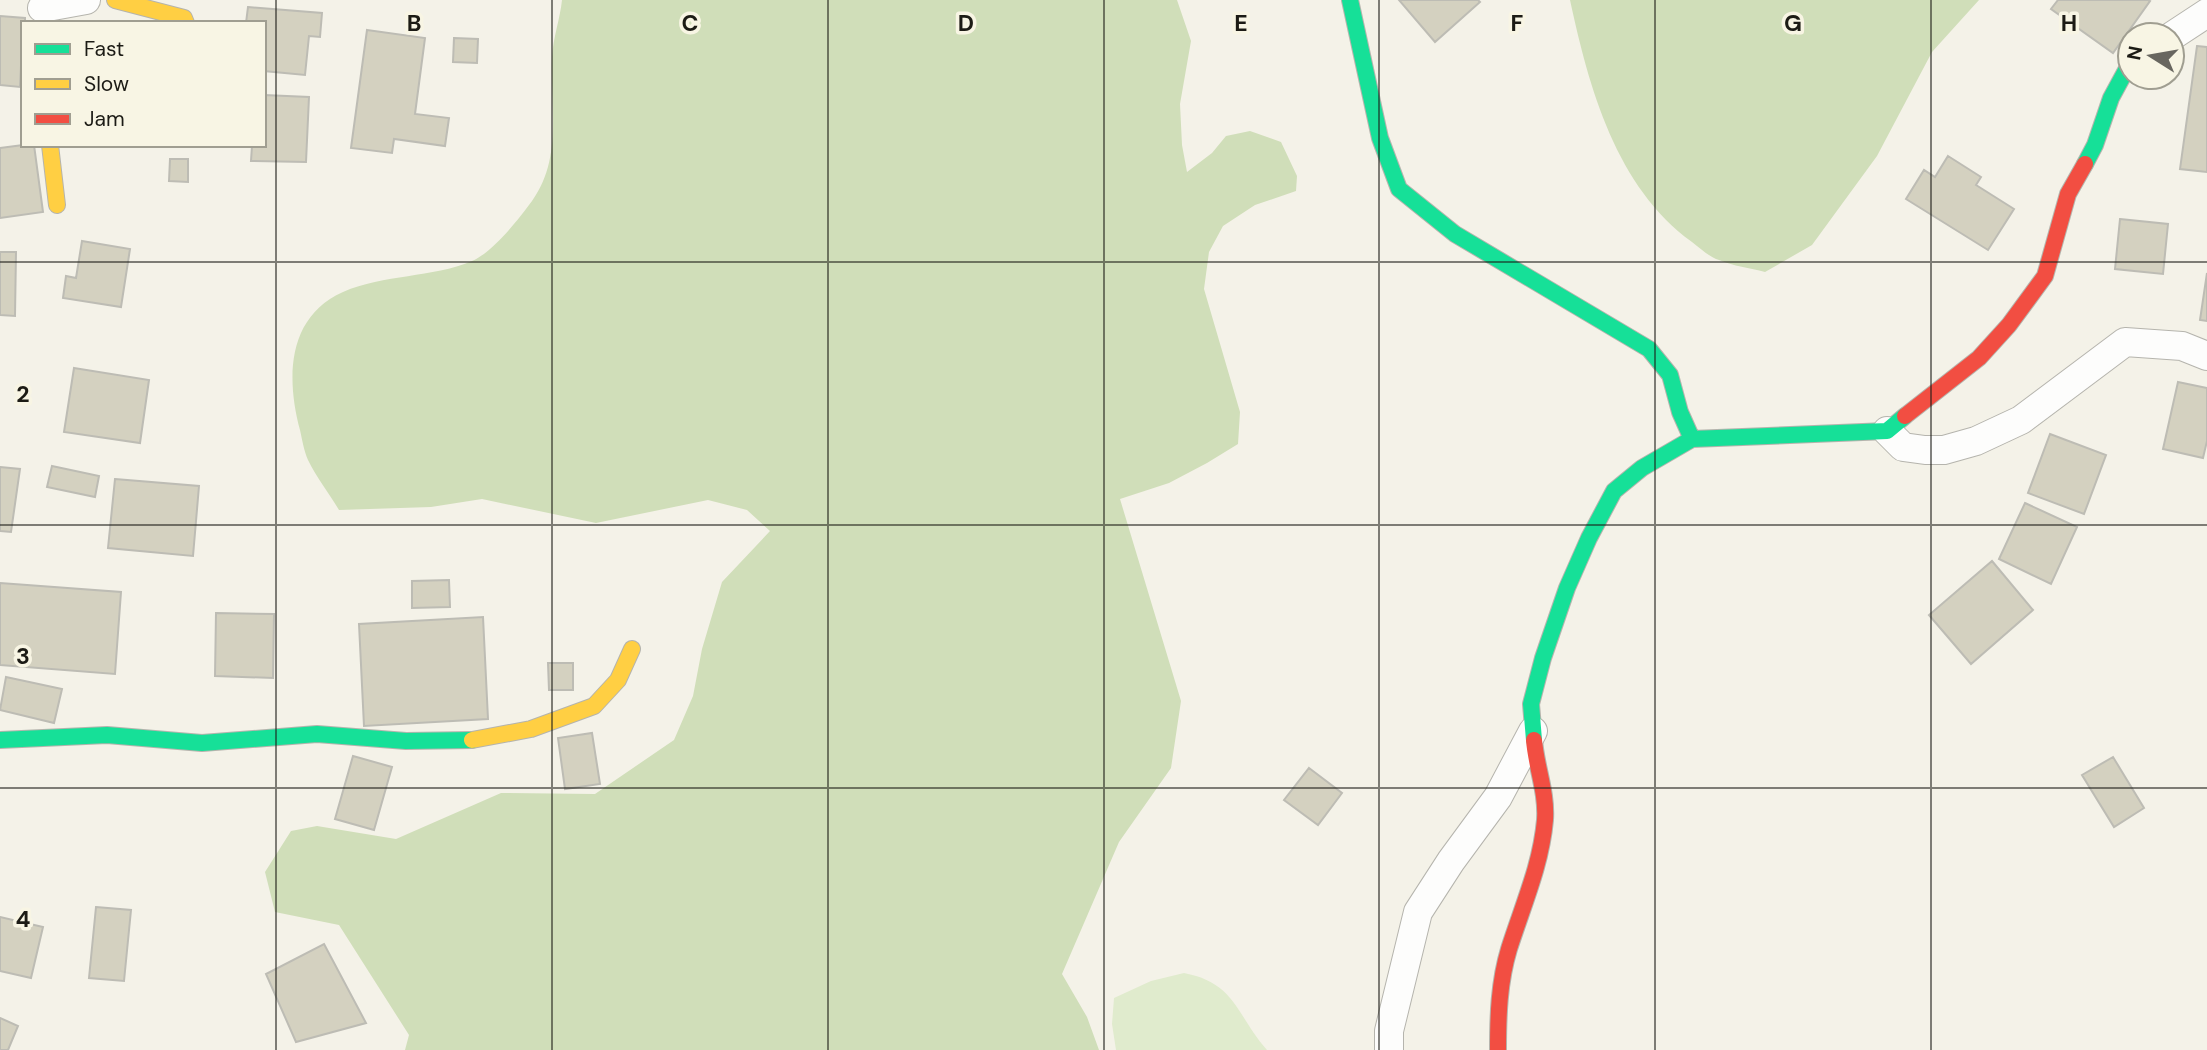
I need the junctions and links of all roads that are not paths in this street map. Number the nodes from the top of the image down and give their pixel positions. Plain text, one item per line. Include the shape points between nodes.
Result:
1 (86, 0) edge
2 (115, 0) edge
3 (1350, 0) edge
4 (42, 10) edge
5 (2207, 13) edge
6 (185, 21) edge
7 (2186, 27) edge
8 (2116, 89) edge
9 (50, 147) edge
10 (58, 205) dead end
11 (2207, 356) edge
12 (1887, 431) junction
13 (1692, 439) junction
14 (632, 649) dead end
15 (1532, 731) junction
16 (0, 740) edge
17 (1389, 1050) edge
18 (1498, 1050) edge

1 - 4 street
2 - 6 street
3 - 13 street via 1380,138 1399,189 1455,234 1649,349 1670,375
5 - 7 street
8 - 12 street via 2095,145 2068,194 2045,276 1979,358
9 - 10 street
11 - 12 street via 2182,346 2125,342 2021,420 1976,441 1925,450 1903,447
12 - 13 street
13 - 15 street via 1642,468 1614,491 1567,588 1543,658 1531,704
14 - 16 street via 618,680 594,706 531,729 464,742 317,734 202,743 107,735
15 - 17 street via 1498,797 1418,912 1389,1031
15 - 18 street via 1545,819 1536,873 1501,986

